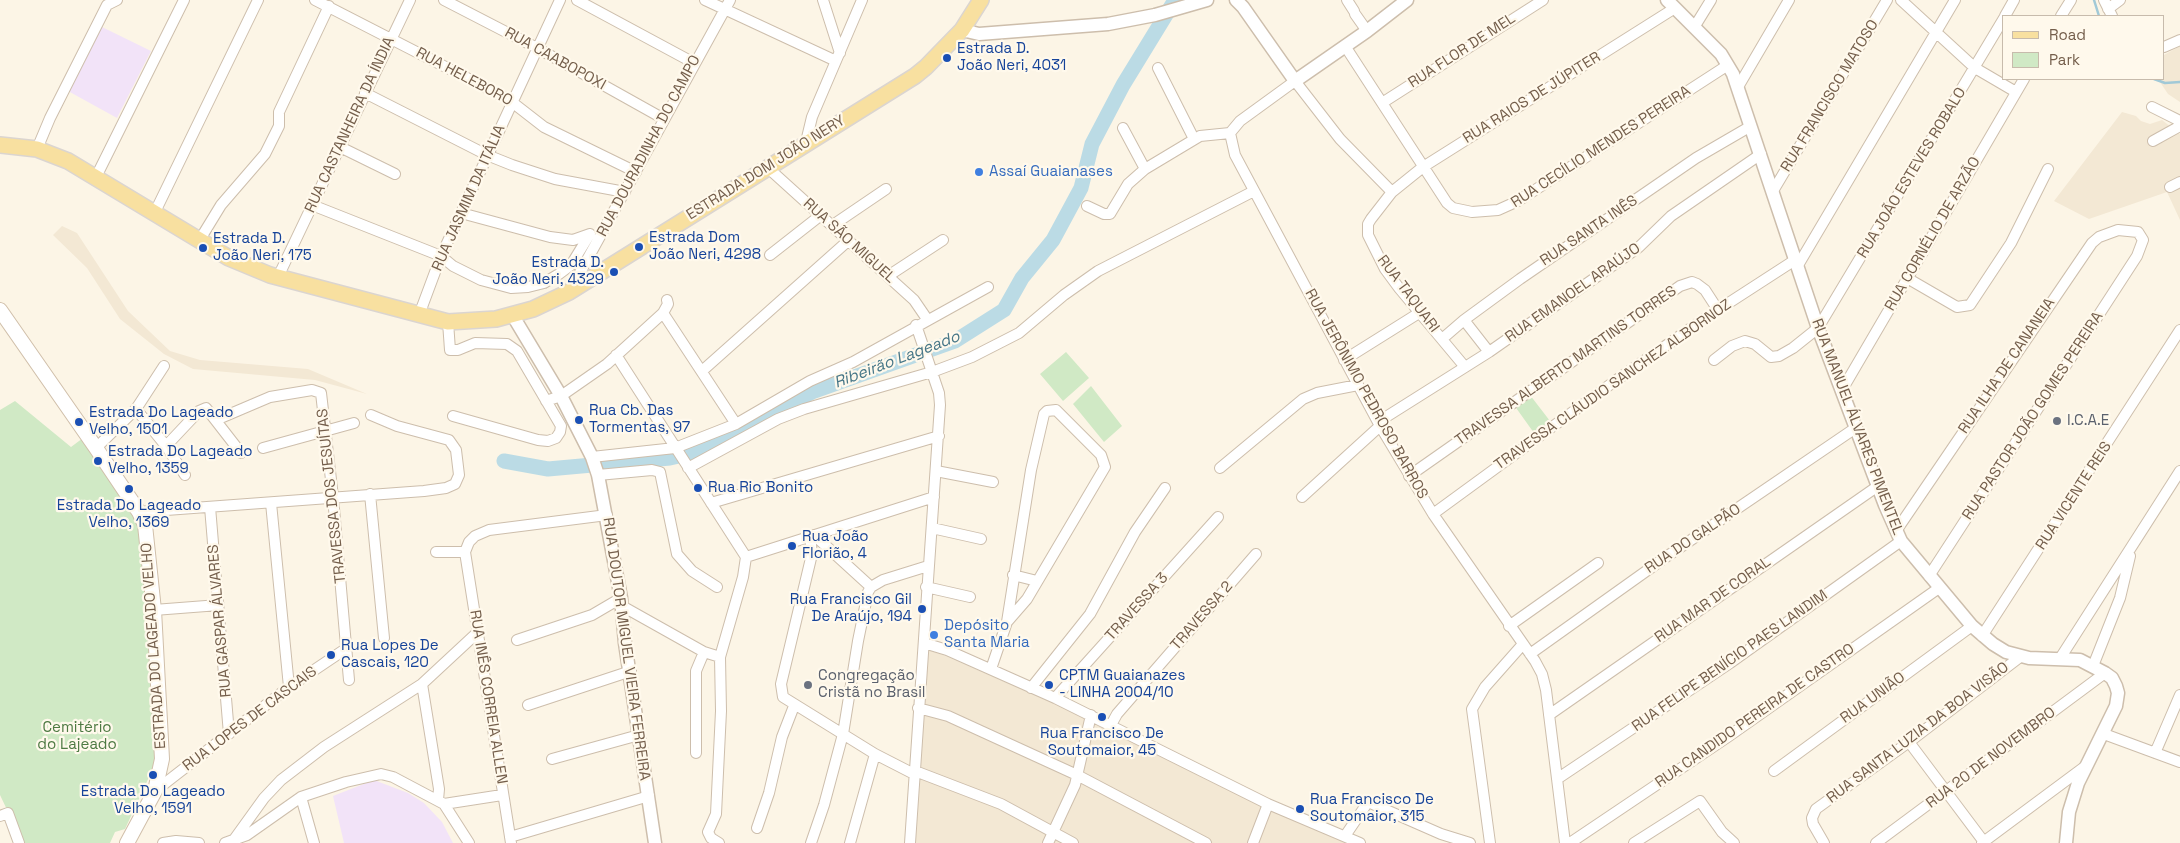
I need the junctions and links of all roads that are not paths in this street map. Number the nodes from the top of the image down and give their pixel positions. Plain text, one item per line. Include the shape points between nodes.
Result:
1 (117, 0) edge
2 (184, 0) edge
3 (258, 0) edge
4 (315, 0) edge
5 (410, 0) edge
6 (444, 0) edge
7 (560, 0) edge
8 (577, 0) edge
9 (705, 0) edge
10 (730, 0) edge
11 (823, 0) edge
12 (862, 0) edge
13 (981, 0) edge
14 (1207, 0) edge
15 (1236, 0) edge
16 (1347, 0) edge
17 (1407, 0) edge
18 (1543, 0) edge
19 (1711, 0) edge
20 (1789, 0) edge
21 (1887, 0) edge
22 (1901, 0) edge
23 (1956, 0) edge
24 (2014, 0) edge
25 (2071, 0) edge
26 (2120, 0) edge
27 (1671, 4) edge
28 (333, 5) edge
29 (2108, 9) edge
30 (724, 10) junction
31 (2005, 15) edge
32 (2062, 15) edge
33 (2002, 21) edge
34 (1695, 26) junction
35 (962, 30) junction
36 (1367, 31) junction
37 (1936, 32) junction
38 (391, 39) junction
39 (2180, 40) edge
40 (1345, 46) junction
41 (2165, 47) edge
42 (537, 48) junction
43 (838, 57) junction
44 (694, 63) junction
45 (1728, 65) junction
46 (1158, 68) dead end
47 (1975, 68) junction
48 (2023, 80) edge
49 (1295, 81) junction
50 (1738, 87) junction
51 (2016, 92) junction
52 (365, 93) junction
53 (512, 102) junction
54 (1382, 103) junction
55 (2152, 108) dead end
56 (664, 119) junction
57 (2180, 121) edge
58 (1751, 126) junction
59 (2180, 126) edge
60 (1124, 128) dead end
61 (1230, 133) junction
62 (1194, 139) junction
63 (2153, 141) dead end
64 (806, 142) junction
65 (0, 145) edge
66 (340, 147) junction
67 (37, 149) junction
68 (1760, 154) junction
69 (487, 156) junction
70 (767, 167) junction
71 (1423, 167) junction
72 (1145, 169) junction
73 (2048, 169) dead end
74 (636, 172) junction
75 (395, 174) dead end
76 (96, 177) junction
77 (2180, 182) edge
78 (2170, 187) dead end
79 (886, 189) dead end
80 (1254, 190) junction
81 (1773, 191) junction
82 (625, 192) junction
83 (1392, 192) junction
84 (312, 205) junction
85 (1087, 206) dead end
86 (155, 212) junction
87 (461, 212) junction
88 (821, 215) junction
89 (609, 220) junction
90 (833, 225) junction
91 (2138, 232) joint
92 (590, 234) junction
93 (849, 240) junction
94 (943, 240) dead end
95 (199, 241) junction
96 (770, 255) dead end
97 (441, 256) junction
98 (1796, 263) junction
99 (888, 276) junction
100 (278, 277) junction
101 (1907, 278) junction
102 (988, 287) dead end
103 (569, 292) junction
104 (667, 300) dead end
105 (0, 310) edge
106 (1718, 310) junction
107 (663, 313) junction
108 (1419, 313) junction
109 (419, 315) junction
110 (513, 316) junction
111 (927, 319) junction
112 (1464, 320) junction
113 (448, 322) junction
114 (916, 325) junction
115 (1818, 328) junction
116 (2180, 330) edge
117 (1442, 339) junction
118 (1489, 352) junction
119 (616, 355) junction
120 (1344, 360) junction
121 (1714, 360) dead end
122 (164, 366) dead end
123 (1466, 367) junction
124 (702, 371) junction
125 (932, 372) junction
126 (1358, 385) junction
127 (1842, 390) junction
128 (561, 396) junction
129 (546, 401) junction
130 (136, 409) junction
131 (370, 415) dead end
132 (453, 416) dead end
133 (216, 420) junction
134 (354, 424) dead end
135 (736, 424) junction
136 (1379, 424) junction
137 (1857, 428) junction
138 (326, 430) junction
139 (938, 436) junction
140 (166, 446) junction
141 (96, 448) junction
142 (263, 448) dead end
143 (677, 451) junction
144 (241, 454) dead end
145 (592, 457) junction
146 (687, 466) junction
147 (1220, 468) dead end
148 (936, 470) junction
149 (2180, 471) edge
150 (185, 475) dead end
151 (598, 475) junction
152 (1409, 476) junction
153 (993, 482) dead end
154 (1878, 486) junction
155 (1165, 488) dead end
156 (370, 494) junction
157 (333, 497) junction
158 (934, 497) junction
159 (1302, 497) dead end
160 (271, 503) junction
161 (711, 503) junction
162 (210, 507) junction
163 (138, 512) junction
164 (1433, 514) junction
165 (607, 515) junction
166 (1218, 516) dead end
167 (932, 528) junction
168 (812, 536) junction
169 (1899, 536) junction
170 (982, 539) dead end
171 (2131, 550) junction
172 (436, 552) dead end
173 (465, 552) junction
174 (1256, 554) dead end
175 (746, 557) junction
176 (1598, 563) dead end
177 (928, 566) junction
178 (1013, 575) junction
179 (1929, 576) junction
180 (1038, 582) junction
181 (717, 587) dead end
182 (872, 587) junction
183 (926, 587) junction
184 (1939, 588) junction
185 (2102, 590) junction
186 (970, 597) dead end
187 (2120, 598) junction
188 (622, 602) junction
189 (219, 605) junction
190 (154, 610) junction
191 (1007, 622) junction
192 (1509, 626) junction
193 (1972, 626) junction
194 (478, 632) junction
195 (1982, 636) junction
196 (384, 638) dead end
197 (517, 640) dead end
198 (924, 643) junction
199 (1523, 644) junction
200 (346, 648) junction
201 (704, 652) junction
202 (1530, 654) junction
203 (2020, 657) junction
204 (720, 660) junction
205 (2059, 660) junction
206 (2093, 666) junction
207 (991, 670) junction
208 (631, 671) junction
209 (2105, 673) junction
210 (349, 680) dead end
211 (422, 684) junction
212 (289, 688) junction
213 (1031, 688) junction
214 (2180, 695) edge
215 (1055, 698) junction
216 (528, 705) dead end
217 (794, 706) junction
218 (918, 708) junction
219 (1091, 715) junction
220 (1549, 715) junction
221 (1111, 725) junction
222 (229, 734) junction
223 (843, 734) junction
224 (2104, 734) junction
225 (640, 735) junction
226 (1909, 742) junction
227 (696, 753) dead end
228 (2155, 753) junction
229 (875, 754) junction
230 (552, 759) dead end
231 (2180, 762) edge
232 (2087, 765) junction
233 (1774, 771) dead end
234 (915, 773) junction
235 (1077, 775) junction
236 (1557, 779) junction
237 (155, 791) junction
238 (1946, 792) junction
239 (502, 795) junction
240 (648, 796) junction
241 (301, 797) junction
242 (441, 802) junction
243 (1268, 804) junction
244 (4, 814) edge
245 (757, 828) dead end
246 (1053, 832) junction
247 (1345, 836) junction
248 (248, 839) edge
249 (510, 840) edge
250 (128, 842) edge
251 (229, 842) edge
252 (1983, 842) edge
253 (19, 843) edge
254 (163, 843) edge
255 (200, 843) edge
256 (314, 843) edge
257 (469, 843) edge
258 (655, 843) edge
259 (720, 843) edge
260 (811, 843) edge
261 (850, 843) edge
262 (910, 843) edge
263 (1048, 843) edge
264 (1073, 843) edge
265 (1206, 843) edge
266 (1253, 843) edge
267 (1360, 843) edge
268 (1470, 843) edge
269 (1490, 843) edge
270 (1565, 843) edge
271 (1570, 843) edge
272 (1634, 843) edge
273 (1734, 843) edge
274 (1824, 843) edge
275 (1876, 843) edge
276 (2066, 843) edge

1 - 67 street via 107,5
2 - 76 street
3 - 86 street
4 - 28 street, RUA HELEBORO
5 - 38 street, RUA CASTANHEIRA DA ÍNDIA
6 - 42 street, RUA CAABOPOXI
7 - 42 street, RUA JASMIM DA ITÁLIA
8 - 44 street
9 - 30 street
10 - 30 street, RUA DOURADINHA DO CAMPO
11 - 43 street
12 - 43 street
13 - 35 main road, ESTRADA DOM JOÃO NERY
14 - 35 street via 1108,24 979,34
15 - 49 street
16 - 36 street
17 - 36 street
18 - 54 street, RUA FLOR DE MEL
19 - 34 street
20 - 50 street
21 - 81 street, RUA FRANCISCO MATOSO
22 - 37 street
23 - 37 street
24 - 31 street, RUA JOÃO ESTEVES ROBALO
25 - 32 street
26 - 29 street
27 - 34 street, RUA MANUEL ÁLVARES PIMENTEL
27 - 71 street, RUA RAIOS DE JÚPITER
28 - 38 street, RUA HELEBORO
28 - 95 street via 279,112 278,126 266,154 221,205
30 - 43 street
30 - 44 street, RUA DOURADINHA DO CAMPO
33 - 47 street, RUA JOÃO ESTEVES ROBALO
34 - 45 street, RUA MANUEL ÁLVARES PIMENTEL
35 - 64 main road, ESTRADA DOM JOÃO NERY via 921,71
36 - 40 street
37 - 47 street
37 - 98 street
38 - 52 street, RUA CASTANHEIRA DA ÍNDIA
38 - 53 street, RUA HELEBORO
39 - 41 street
40 - 49 street
40 - 54 street, RUA CECÍLIO MENDES PEREIRA
42 - 53 street, RUA JASMIM DA ITÁLIA
42 - 56 street, RUA CAABOPOXI
43 - 64 street via 812,117
44 - 56 street, RUA DOURADINHA DO CAMPO
45 - 50 street, RUA MANUEL ÁLVARES PIMENTEL
45 - 71 street, RUA CECÍLIO MENDES PEREIRA via 1507,207 1479,212 1453,208
46 - 62 street
47 - 51 street
47 - 115 street, RUA JOÃO ESTEVES ROBALO
48 - 51 street, RUA CORNÉLIO DE ARZÃO
49 - 61 street via 1240,121
49 - 83 street via 1340,139
50 - 58 street, RUA MANUEL ÁLVARES PIMENTEL
51 - 101 street, RUA CORNÉLIO DE ARZÃO
52 - 66 street, RUA CASTANHEIRA DA ÍNDIA
52 - 69 street
53 - 69 street, RUA JASMIM DA ITÁLIA
53 - 74 street, RUA HELEBORO via 544,127
54 - 71 street, RUA CECÍLIO MENDES PEREIRA
55 - 57 street
56 - 74 street, RUA DOURADINHA DO CAMPO
58 - 68 street, RUA MANUEL ÁLVARES PIMENTEL
58 - 112 street, RUA SANTA INÊS via 1696,158
59 - 63 street
60 - 72 street
61 - 62 street via 1207,134
61 - 80 street, RUA JERÔNIMO PEDROSO BARROS via 1235,155
62 - 72 street
64 - 70 main road, ESTRADA DOM JOÃO NERY
65 - 67 main road, ESTRADA DOM JOÃO NERY
66 - 75 street
66 - 84 street, RUA CASTANHEIRA DA ÍNDIA
67 - 76 main road, ESTRADA DOM JOÃO NERY
68 - 81 street, RUA MANUEL ÁLVARES PIMENTEL
68 - 118 street, RUA EMANOEL ARAÚJO via 1667,219 1639,247
69 - 82 street via 555,179
69 - 87 street, RUA JASMIM DA ITÁLIA
70 - 88 street, RUA SÃO MIGUEL
70 - 103 main road, ESTRADA DOM JOÃO NERY
71 - 83 street, RUA RAIOS DE JÚPITER
72 - 85 street via 1128,184 1110,214
73 - 101 street via 2011,243 1970,305 1958,307
74 - 82 street, RUA DOURADINHA DO CAMPO
76 - 86 main road, ESTRADA DOM JOÃO NERY
77 - 78 street
79 - 90 street
80 - 120 street, RUA JERÔNIMO PEDROSO BARROS
80 - 125 street via 1098,271 1019,333 972,357
81 - 98 street, RUA MANUEL ÁLVARES PIMENTEL
82 - 89 street, RUA DOURADINHA DO CAMPO
83 - 108 street, RUA TAQUARI via 1368,224 1368,235 1385,269
84 - 97 street
84 - 100 street, RUA CASTANHEIRA DA ÍNDIA
86 - 95 main road, ESTRADA DOM JOÃO NERY
87 - 92 street via 550,237 573,240
87 - 97 street, RUA JASMIM DA ITÁLIA
88 - 90 street, RUA SÃO MIGUEL
88 - 96 street
89 - 92 street
89 - 103 street, RUA DOURADINHA DO CAMPO
90 - 93 street, RUA SÃO MIGUEL
91 - 169 street, RUA ILHA DE CANANEIA via 2118,230 2092,243
91 - 179 street, RUA PASTOR JOÃO GOMES PEREIRA via 2143,240 2137,256
92 - 97 street via 566,270 544,283 528,287 511,288 481,280
93 - 99 street, RUA SÃO MIGUEL
93 - 124 street
94 - 99 street
95 - 100 main road, ESTRADA DOM JOÃO NERY via 229,258
97 - 109 street, RUA JASMIM DA ITÁLIA
98 - 106 street, TRAVESSA CLÁUDIO SANCHEZ ALBORNOZ
98 - 115 street, RUA MANUEL ÁLVARES PIMENTEL
99 - 111 street, RUA SÃO MIGUEL via 914,300
100 - 109 main road, ESTRADA DOM JOÃO NERY
101 - 127 street, RUA CORNÉLIO DE ARZÃO
102 - 111 street
103 - 110 main road, ESTRADA DOM JOÃO NERY
104 - 107 street
105 - 141 main road, ESTRADA DO LAGEADO VELHO
106 - 152 street, TRAVESSA ALBERTO MARTINS TORRES via 1697,284 1692,282 1680,286
106 - 164 street, TRAVESSA CLÁUDIO SANCHEZ ALBORNOZ
107 - 119 street
107 - 124 street
108 - 117 street, RUA TAQUARI
108 - 120 street
109 - 113 main road, ESTRADA DOM JOÃO NERY
110 - 113 main road, ESTRADA DOM JOÃO NERY via 480,322
110 - 128 street, RUA DOUTOR MIGUEL VIEIRA FERREIRA
111 - 114 street
112 - 117 street, RUA SANTA INÊS
112 - 118 street
113 - 129 street via 450,350 475,343 513,347
114 - 125 street
114 - 135 street
115 - 121 street via 1779,356 1771,357 1755,344 1745,342 1732,346
115 - 127 street, RUA MANUEL ÁLVARES PIMENTEL
116 - 195 street, RUA VICENTE REIS
117 - 123 street, RUA TAQUARI
118 - 123 street, RUA EMANOEL ARAÚJO
119 - 128 street
119 - 143 street
120 - 126 street, RUA JERÔNIMO PEDROSO BARROS
122 - 130 street
123 - 136 street, RUA EMANOEL ARAÚJO
124 - 135 street
125 - 139 street via 940,405
125 - 146 street via 796,412
126 - 136 street, RUA JERÔNIMO PEDROSO BARROS
126 - 147 street via 1303,399
127 - 137 street, RUA MANUEL ÁLVARES PIMENTEL
128 - 129 street
128 - 145 street, RUA DOUTOR MIGUEL VIEIRA FERREIRA
129 - 132 street via 561,426 556,438 548,441
130 - 140 street
130 - 141 street
131 - 156 street via 450,440 456,450 458,475 455,484 446,488
133 - 138 street, TRAVESSA DOS JESUÍTAS via 270,396 312,390 321,392
133 - 140 street via 209,410 203,408
133 - 144 street
134 - 138 street
135 - 143 street
136 - 152 street, RUA JERÔNIMO PEDROSO BARROS
136 - 159 street, RUA EMANOEL ARAÚJO
137 - 154 street, RUA MANUEL ÁLVARES PIMENTEL
137 - 202 street, RUA DO GALPÃO
138 - 142 street
138 - 157 street, TRAVESSA DOS JESUÍTAS
139 - 148 street
139 - 161 street
140 - 150 street
141 - 163 main road, ESTRADA DO LAGEADO VELHO
143 - 145 street
143 - 146 street
145 - 151 street, RUA DOUTOR MIGUEL VIEIRA FERREIRA
146 - 161 street
148 - 153 street
148 - 158 street
149 - 171 street
151 - 165 street, RUA DOUTOR MIGUEL VIEIRA FERREIRA
151 - 181 street via 660,472 677,554 692,571
152 - 164 street, RUA JERÔNIMO PEDROSO BARROS
154 - 169 street, RUA MANUEL ÁLVARES PIMENTEL
154 - 220 street, RUA MAR DE CORAL
155 - 213 street via 1090,614
156 - 157 street
156 - 196 street
157 - 160 street
157 - 200 street, TRAVESSA DOS JESUÍTAS
158 - 167 street
158 - 168 street
160 - 162 street
160 - 212 street
161 - 175 street
162 - 163 street
162 - 189 street, RUA GASPAR ÁLVARES
163 - 190 main road, ESTRADA DO LAGEADO VELHO via 147,537
164 - 192 street, RUA JERÔNIMO PEDROSO BARROS
165 - 173 street via 489,530 475,536
165 - 188 street, RUA DOUTOR MIGUEL VIEIRA FERREIRA
166 - 215 street, TRAVESSA 3
167 - 170 street
167 - 177 street
168 - 175 street
168 - 182 street
168 - 217 street via 811,561 781,691
169 - 179 street, RUA MANUEL ÁLVARES PIMENTEL
169 - 236 street, RUA FELIPE BENÍCIO PAES LANDIM via 1713,674
171 - 185 street
171 - 187 street
172 - 173 street
173 - 194 street, RUA INÊS CORREIA ALLEN
174 - 221 street, TRAVESSA 2 via 1117,714
175 - 204 street
176 - 192 street
177 - 182 street
177 - 183 street
178 - 180 street
178 - 180 street via 1030,470 1044,414 1056,410 1102,455 1104,467
178 - 191 street
179 - 184 street, RUA MANUEL ÁLVARES PIMENTEL
180 - 191 street
182 - 223 street via 866,598
183 - 186 street
183 - 198 street
184 - 193 street, RUA MANUEL ÁLVARES PIMENTEL
184 - 271 street, RUA CANDIDO PEREIRA DE CASTRO
185 - 187 street
185 - 205 street
187 - 206 street
188 - 197 street
188 - 201 street
188 - 208 street, RUA DOUTOR MIGUEL VIEIRA FERREIRA
189 - 190 street
189 - 222 street, RUA GASPAR ÁLVARES
190 - 237 main road, ESTRADA DO LAGEADO VELHO via 162,759
191 - 207 street
192 - 199 street, RUA JERÔNIMO PEDROSO BARROS
193 - 195 street, RUA MANUEL ÁLVARES PIMENTEL
193 - 233 street, RUA UNIÃO
194 - 211 street
194 - 239 street, RUA INÊS CORREIA ALLEN
195 - 203 street, RUA MANUEL ÁLVARES PIMENTEL
198 - 207 street
198 - 218 street
199 - 202 street, RUA JERÔNIMO PEDROSO BARROS
199 - 269 street via 1485,687 1472,709
200 - 210 street, TRAVESSA DOS JESUÍTAS
200 - 212 street, RUA LOPES DE CASCAIS
201 - 204 street
201 - 227 street via 696,672
202 - 220 street, RUA JERÔNIMO PEDROSO BARROS via 1542,674
203 - 205 street, RUA MANUEL ÁLVARES PIMENTEL
203 - 226 street, RUA SANTA LUZIA DA BOA VISÃO
204 - 259 street via 716,814 708,832
205 - 206 street, RUA MANUEL ÁLVARES PIMENTEL via 2073,659
206 - 209 street, RUA MANUEL ÁLVARES PIMENTEL
207 - 213 street
208 - 216 street
208 - 225 street, RUA DOUTOR MIGUEL VIEIRA FERREIRA
209 - 224 street, RUA MANUEL ÁLVARES PIMENTEL via 2116,686 2118,699
209 - 238 street, RUA 20 DE NOVEMBRO
211 - 242 street
211 - 251 street via 324,747 281,780
212 - 222 street, RUA LOPES DE CASCAIS
213 - 215 street
214 - 228 street
215 - 219 street
217 - 223 street
217 - 245 street
218 - 234 street
218 - 235 street via 948,716
219 - 221 street
219 - 235 street
220 - 236 street, RUA JERÔNIMO PEDROSO BARROS
221 - 243 street
222 - 237 street, RUA LOPES DE CASCAIS
223 - 229 street
223 - 260 street
224 - 228 street
224 - 232 street, RUA MANUEL ÁLVARES PIMENTEL
225 - 230 street
225 - 240 street, RUA DOUTOR MIGUEL VIEIRA FERREIRA
226 - 238 street
226 - 274 street, RUA SANTA LUZIA DA BOA VISÃO via 1816,810 1813,824
228 - 231 street
229 - 234 street
229 - 261 street
232 - 252 street
232 - 276 street, RUA MANUEL ÁLVARES PIMENTEL via 2069,812
234 - 246 street via 1002,804
234 - 262 street
235 - 246 street
235 - 265 street
236 - 270 street, RUA JERÔNIMO PEDROSO BARROS
237 - 250 main road, ESTRADA DO LAGEADO VELHO
238 - 252 street
238 - 275 street, RUA 20 DE NOVEMBRO
239 - 242 street
239 - 249 street, RUA INÊS CORREIA ALLEN
240 - 249 street
240 - 258 street, RUA DOUTOR MIGUEL VIEIRA FERREIRA
241 - 242 street via 381,774
241 - 248 street
241 - 256 street
242 - 257 street
243 - 247 street
243 - 266 street
244 - 253 street
246 - 263 street
246 - 264 street
247 - 267 street
247 - 268 street via 1368,802
248 - 251 street
254 - 255 street
272 - 273 street via 1695,802 1702,802 1722,832

